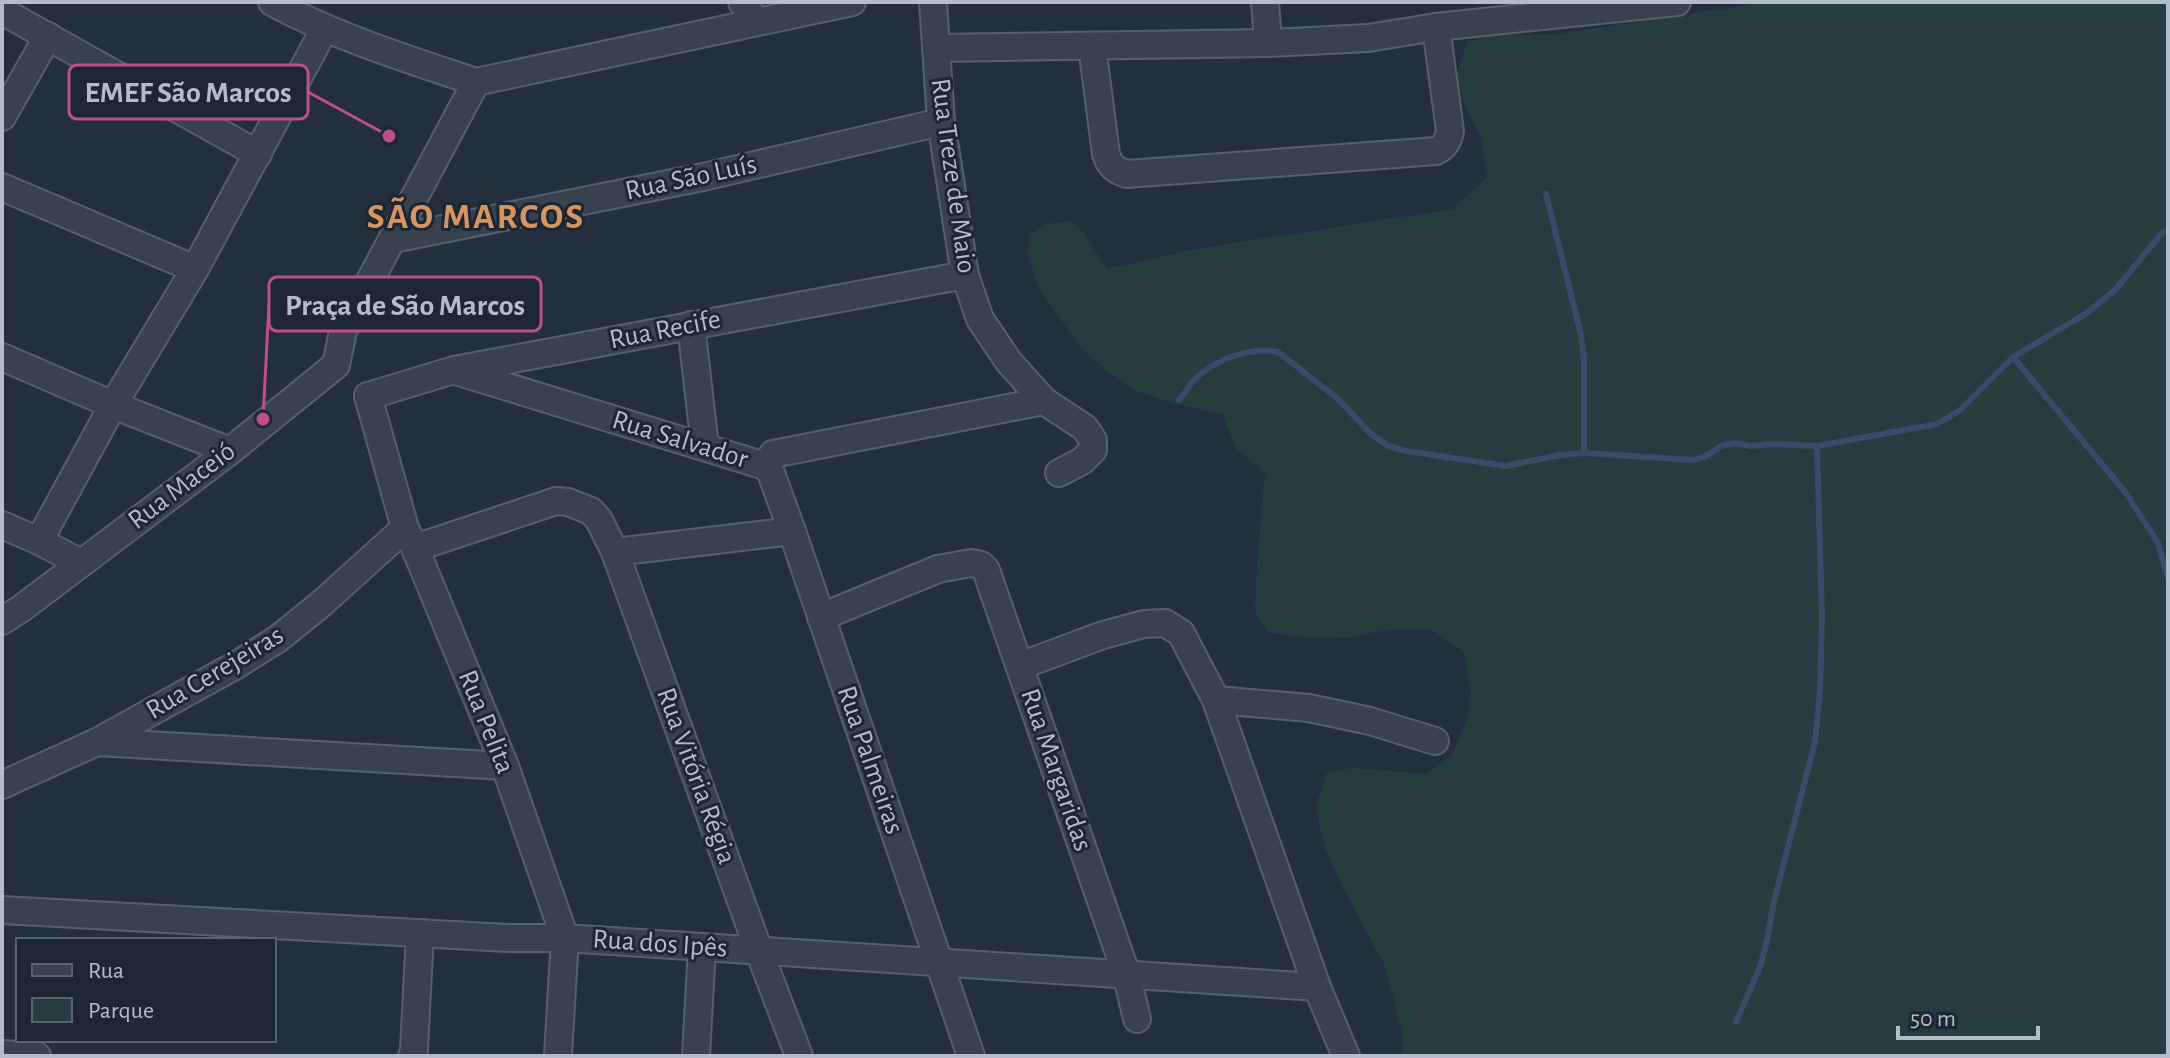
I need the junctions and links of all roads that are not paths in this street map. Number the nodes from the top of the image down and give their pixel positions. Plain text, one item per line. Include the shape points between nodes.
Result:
1 (272, 2) edge
2 (852, 2) edge
3 (933, 2) edge
4 (1265, 2) edge
5 (1677, 2) edge
6 (2, 11) edge
7 (750, 12) edge
8 (1436, 27) junction
9 (325, 28) junction
10 (48, 36) junction
11 (1268, 43) junction
12 (1092, 46) junction
13 (936, 48) junction
14 (476, 82) junction
15 (2, 117) edge
16 (941, 122) junction
17 (258, 154) junction
18 (2, 187) edge
19 (393, 239) junction
20 (195, 269) junction
21 (965, 275) junction
22 (691, 325) junction
23 (2, 357) edge
24 (336, 365) junction
25 (454, 370) junction
26 (368, 396) junction
27 (1044, 401) junction
28 (113, 405) junction
29 (705, 447) junction
30 (230, 451) junction
31 (765, 466) junction
32 (1059, 473) dead end
33 (2, 525) edge
34 (792, 531) junction
35 (410, 538) junction
36 (39, 541) junction
37 (615, 552) junction
38 (81, 563) junction
39 (821, 617) junction
40 (2, 621) edge
41 (1020, 666) junction
42 (1216, 700) junction
43 (1435, 741) dead end
44 (97, 742) junction
45 (505, 766) junction
46 (2, 785) edge
47 (2, 910) edge
48 (420, 933) junction
49 (565, 938) junction
50 (702, 947) junction
51 (759, 951) junction
52 (939, 962) junction
53 (1126, 973) junction
54 (1317, 987) junction
55 (1137, 1019) dead end
56 (2, 1054) edge
57 (558, 1055) edge
58 (37, 1056) edge
59 (412, 1056) edge
60 (696, 1056) edge
61 (799, 1056) edge
62 (971, 1056) edge
63 (1346, 1056) edge

1 - 9 street
2 - 7 street
3 - 13 street, Rua Treze de Maio
4 - 11 street
5 - 8 street
6 - 10 street
7 - 14 street
8 - 11 street via 1368,38
8 - 12 street via 1450,131 1443,148 1127,174 1115,170 1106,154
9 - 14 street
9 - 17 street
10 - 15 street
10 - 17 street
11 - 12 street
12 - 13 street
13 - 16 street, Rua Treze de Maio
14 - 19 street
16 - 19 street, Rua São Luís via 703,177
16 - 21 street, Rua Treze de Maio
17 - 20 street
18 - 20 street
19 - 24 street via 343,331
20 - 28 street
21 - 22 street, Rua Recife
21 - 27 street, Rua Treze de Maio via 993,340
22 - 25 street, Rua Recife
22 - 29 street
23 - 28 street
24 - 26 street
24 - 30 street, Rua Maceió
25 - 26 street, Rua Recife
25 - 29 street, Rua Salvador
26 - 35 street, Rua Pelita
27 - 31 street, Rua Salvador via 773,454
27 - 32 street, Rua Treze de Maio via 1081,423 1093,440 1093,450 1082,461
28 - 30 street
28 - 36 street
29 - 31 street, Rua Salvador
30 - 38 street, Rua Maceió
31 - 34 street, Rua Palmeiras
33 - 36 street
34 - 37 street
34 - 39 street, Rua Palmeiras
35 - 37 street, Rua Vitória Régia via 556,501 591,511
35 - 44 street, Rua Cerejeiras via 279,638
35 - 45 street, Rua Pelita
36 - 38 street
37 - 51 street, Rua Vitória Régia
38 - 40 street, Rua Maceió
39 - 41 street, Rua Margaridas via 938,569 981,565
39 - 52 street, Rua Palmeiras
41 - 42 street via 1103,635 1165,623 1181,633
41 - 53 street, Rua Margaridas
42 - 43 street via 1309,708
42 - 54 street
44 - 45 street
44 - 46 street, Rua Cerejeiras
45 - 49 street, Rua Pelita
47 - 48 street, Rua dos Ipês
48 - 49 street, Rua dos Ipês
48 - 59 street
49 - 50 street, Rua dos Ipês
49 - 57 street, Rua Pelita
50 - 51 street, Rua dos Ipês
50 - 60 street
51 - 52 street, Rua dos Ipês
51 - 61 street, Rua Vitória Régia
52 - 53 street, Rua dos Ipês
52 - 62 street, Rua Palmeiras
53 - 54 street, Rua dos Ipês
53 - 55 street, Rua Margaridas
54 - 63 street
56 - 58 street

